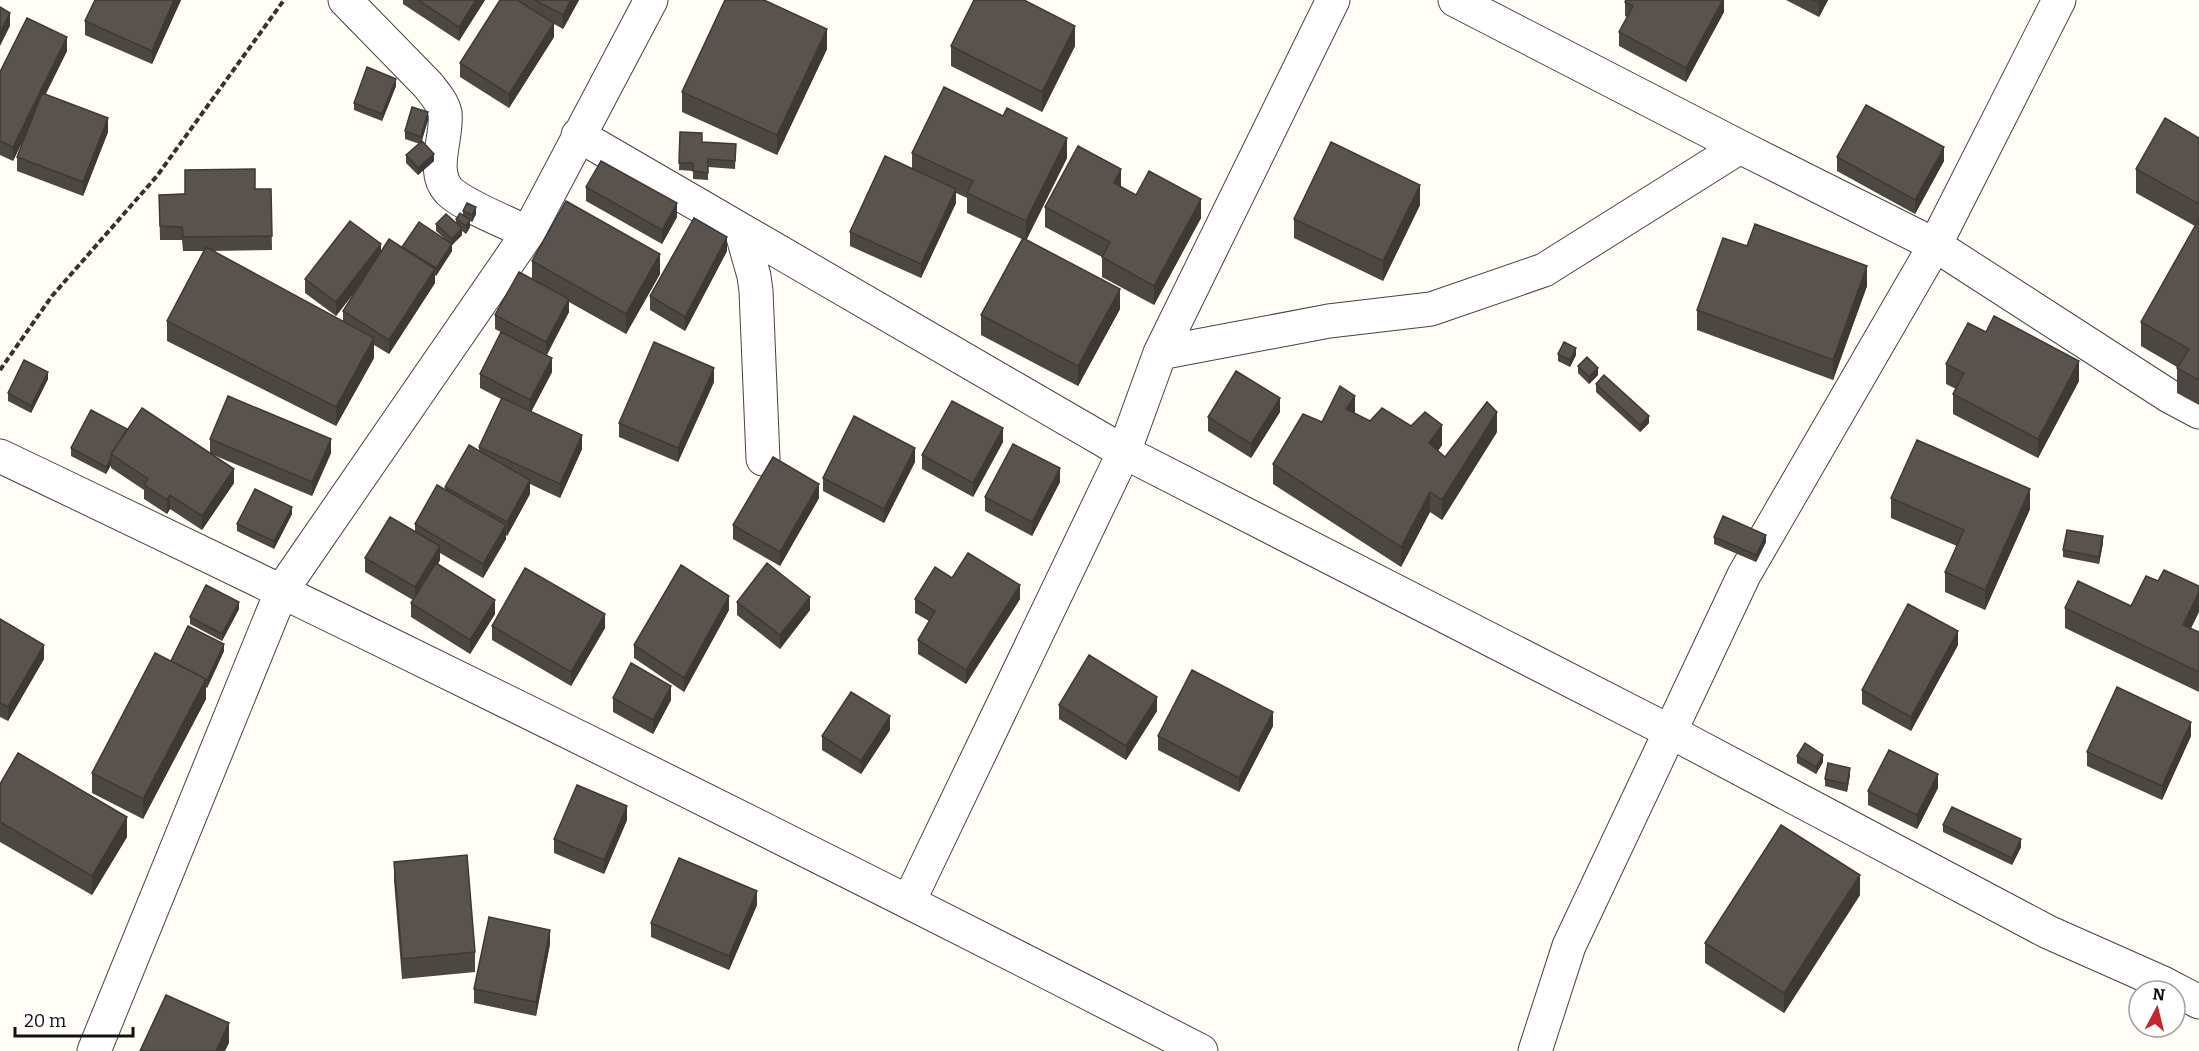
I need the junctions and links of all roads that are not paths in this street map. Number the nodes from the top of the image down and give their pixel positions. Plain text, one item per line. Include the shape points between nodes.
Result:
1 (345, 0) edge
2 (651, 0) edge
3 (1333, 0) edge
4 (1455, 0) edge
5 (2059, 0) edge
6 (578, 135) junction
7 (1740, 147) junction
8 (741, 230) junction
9 (528, 232) junction
10 (1935, 245) junction
11 (1160, 352) junction
12 (2199, 412) edge
13 (1124, 452) junction
14 (0, 456) edge
15 (762, 459) dead end
16 (282, 590) junction
17 (1669, 731) junction
18 (909, 901) junction
19 (2199, 1002) edge
20 (94, 1051) edge
21 (1201, 1051) edge
22 (1534, 1051) edge

1 - 9 street via 439,99 445,126 442,182 471,205
2 - 6 street
3 - 11 street
4 - 7 street
5 - 10 street
6 - 8 street
6 - 9 street
7 - 10 street
7 - 11 street via 1544,270 1431,309 1329,321
8 - 13 street
8 - 15 street via 756,291
9 - 16 street
10 - 12 street
10 - 17 street via 1744,575
11 - 13 street
13 - 17 street
13 - 18 street
14 - 16 street
16 - 18 street
16 - 20 street
17 - 19 street via 2048,932
17 - 22 street via 1569,946
18 - 21 street

